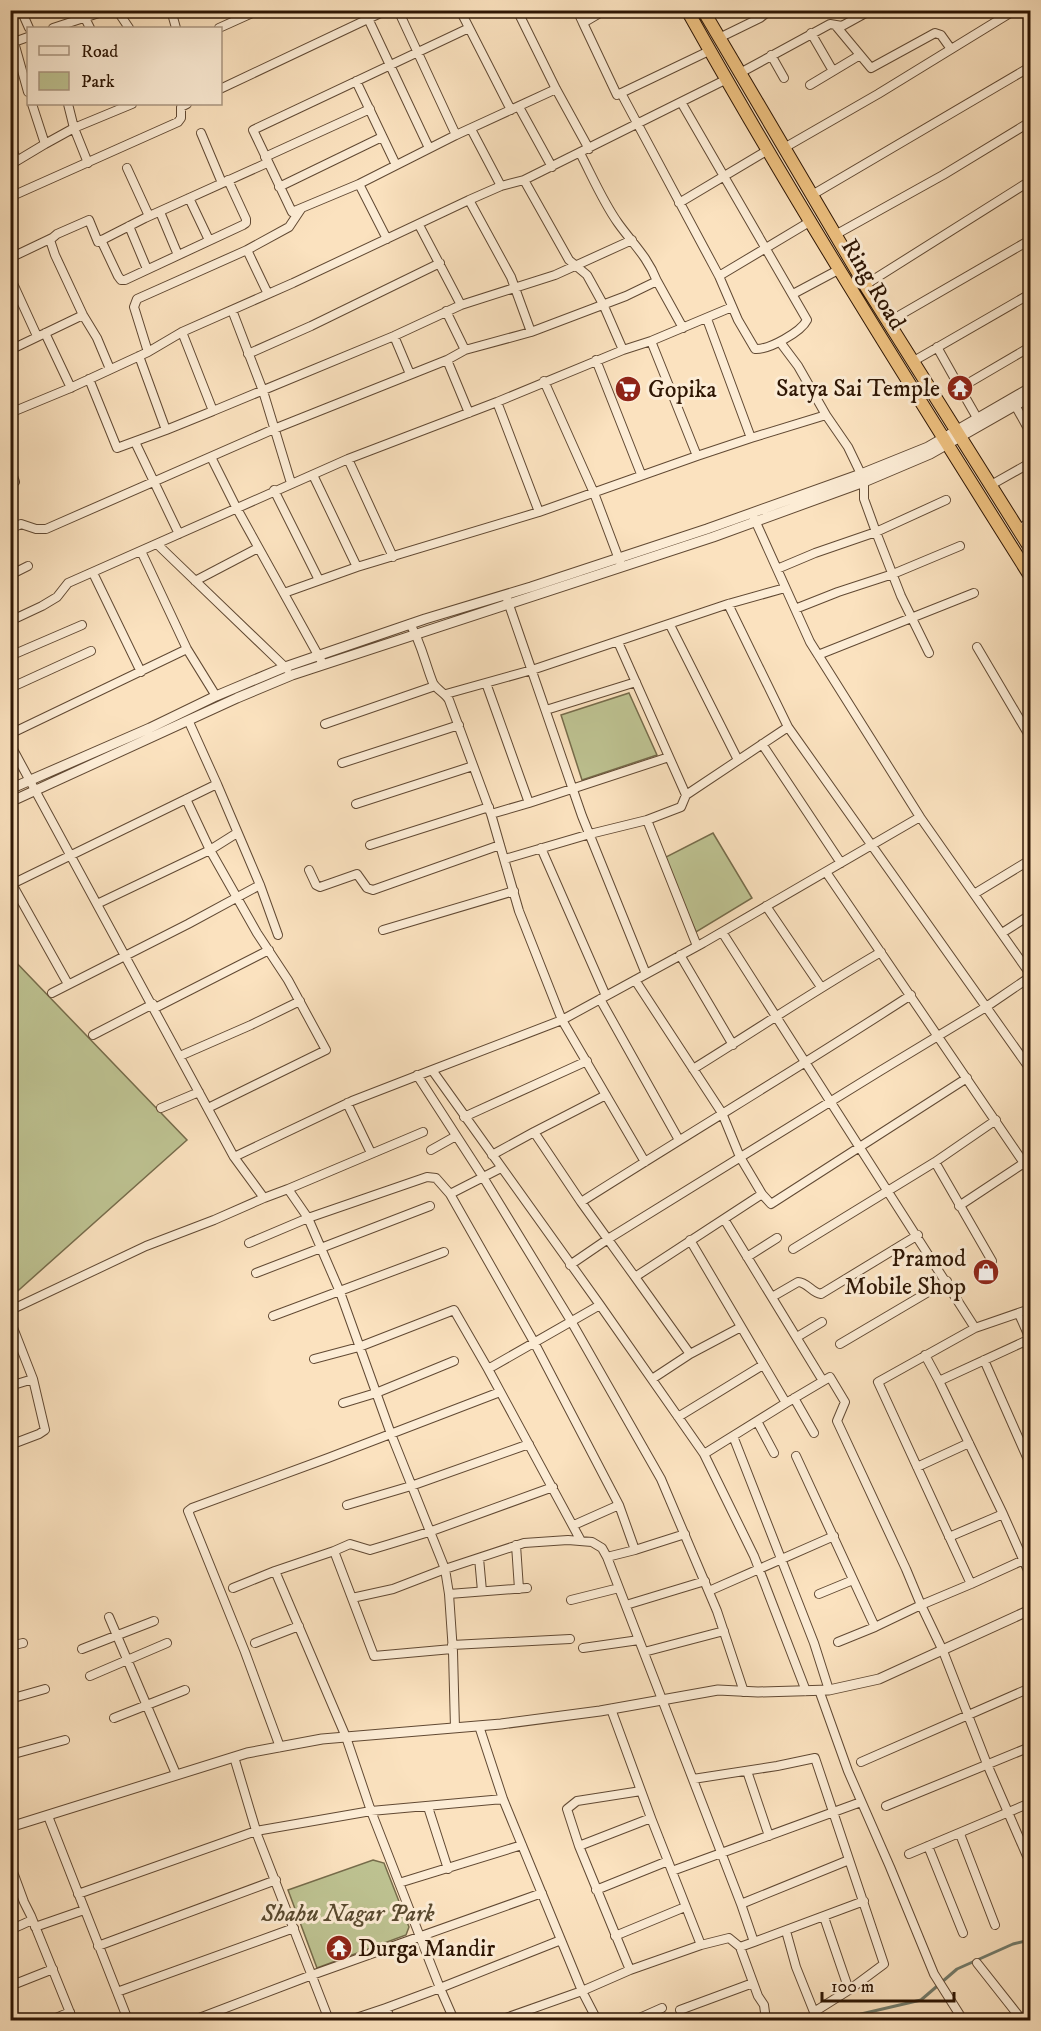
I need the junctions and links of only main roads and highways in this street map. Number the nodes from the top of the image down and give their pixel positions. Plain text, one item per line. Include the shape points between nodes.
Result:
1 (687, 10) edge
2 (703, 10) edge
3 (1030, 548) edge
4 (1030, 576) edge

1 - 4 highway, Ring Road via 840,269
2 - 3 highway, Ring Road via 865,285

